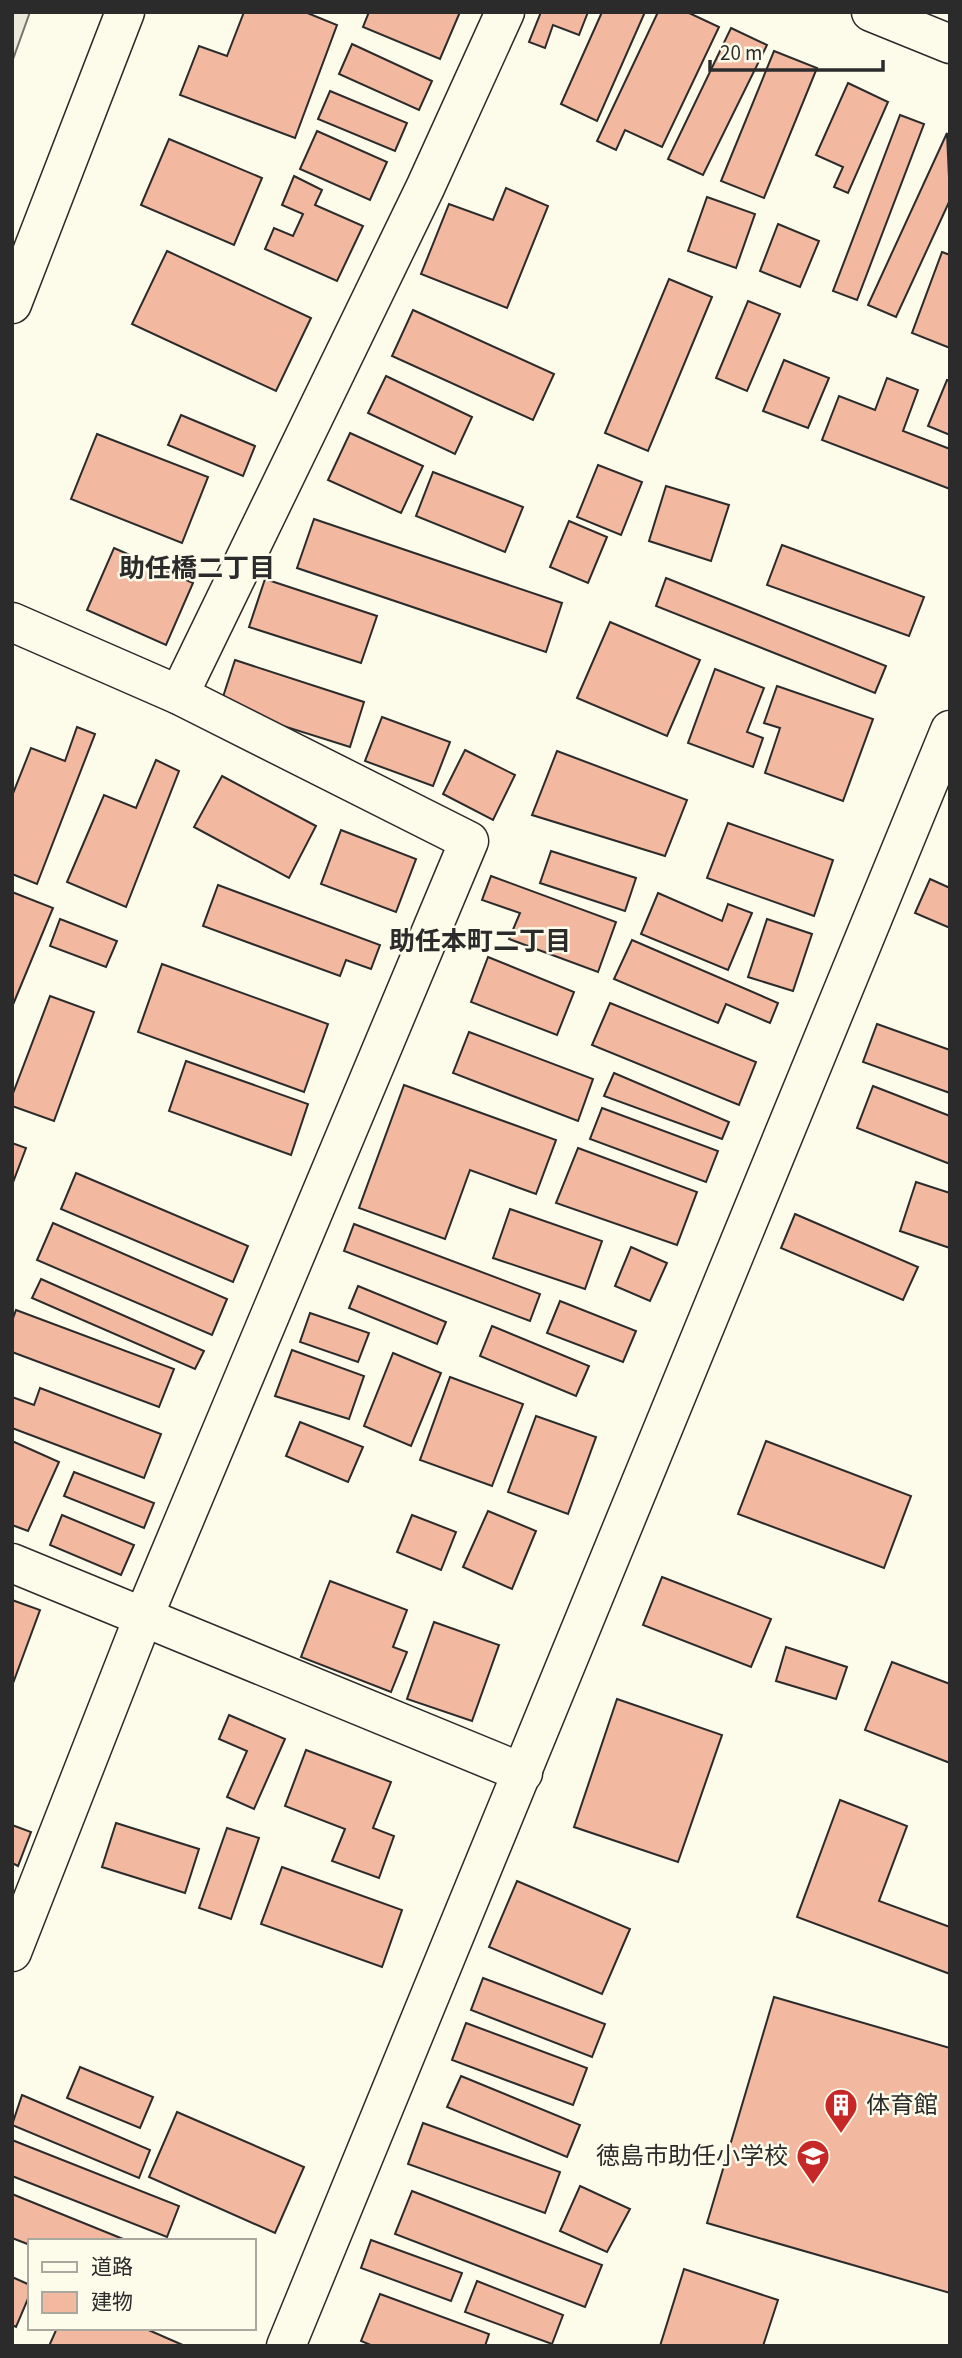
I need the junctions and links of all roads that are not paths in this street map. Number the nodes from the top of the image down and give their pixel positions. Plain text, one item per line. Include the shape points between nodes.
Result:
1 (125, 12) edge
2 (505, 12) edge
3 (871, 12) edge
4 (950, 44) edge
5 (12, 304) edge
6 (12, 622) edge
7 (180, 695) junction
8 (948, 742) edge
9 (12, 1563) edge
10 (143, 1618) junction
11 (523, 1773) junction
12 (12, 1952) edge
13 (286, 2346) edge

1 - 5 street
2 - 7 street
3 - 4 street
6 - 7 street
7 - 10 street via 469,841
8 - 11 street
9 - 10 street
10 - 11 street
10 - 12 street
11 - 13 street

